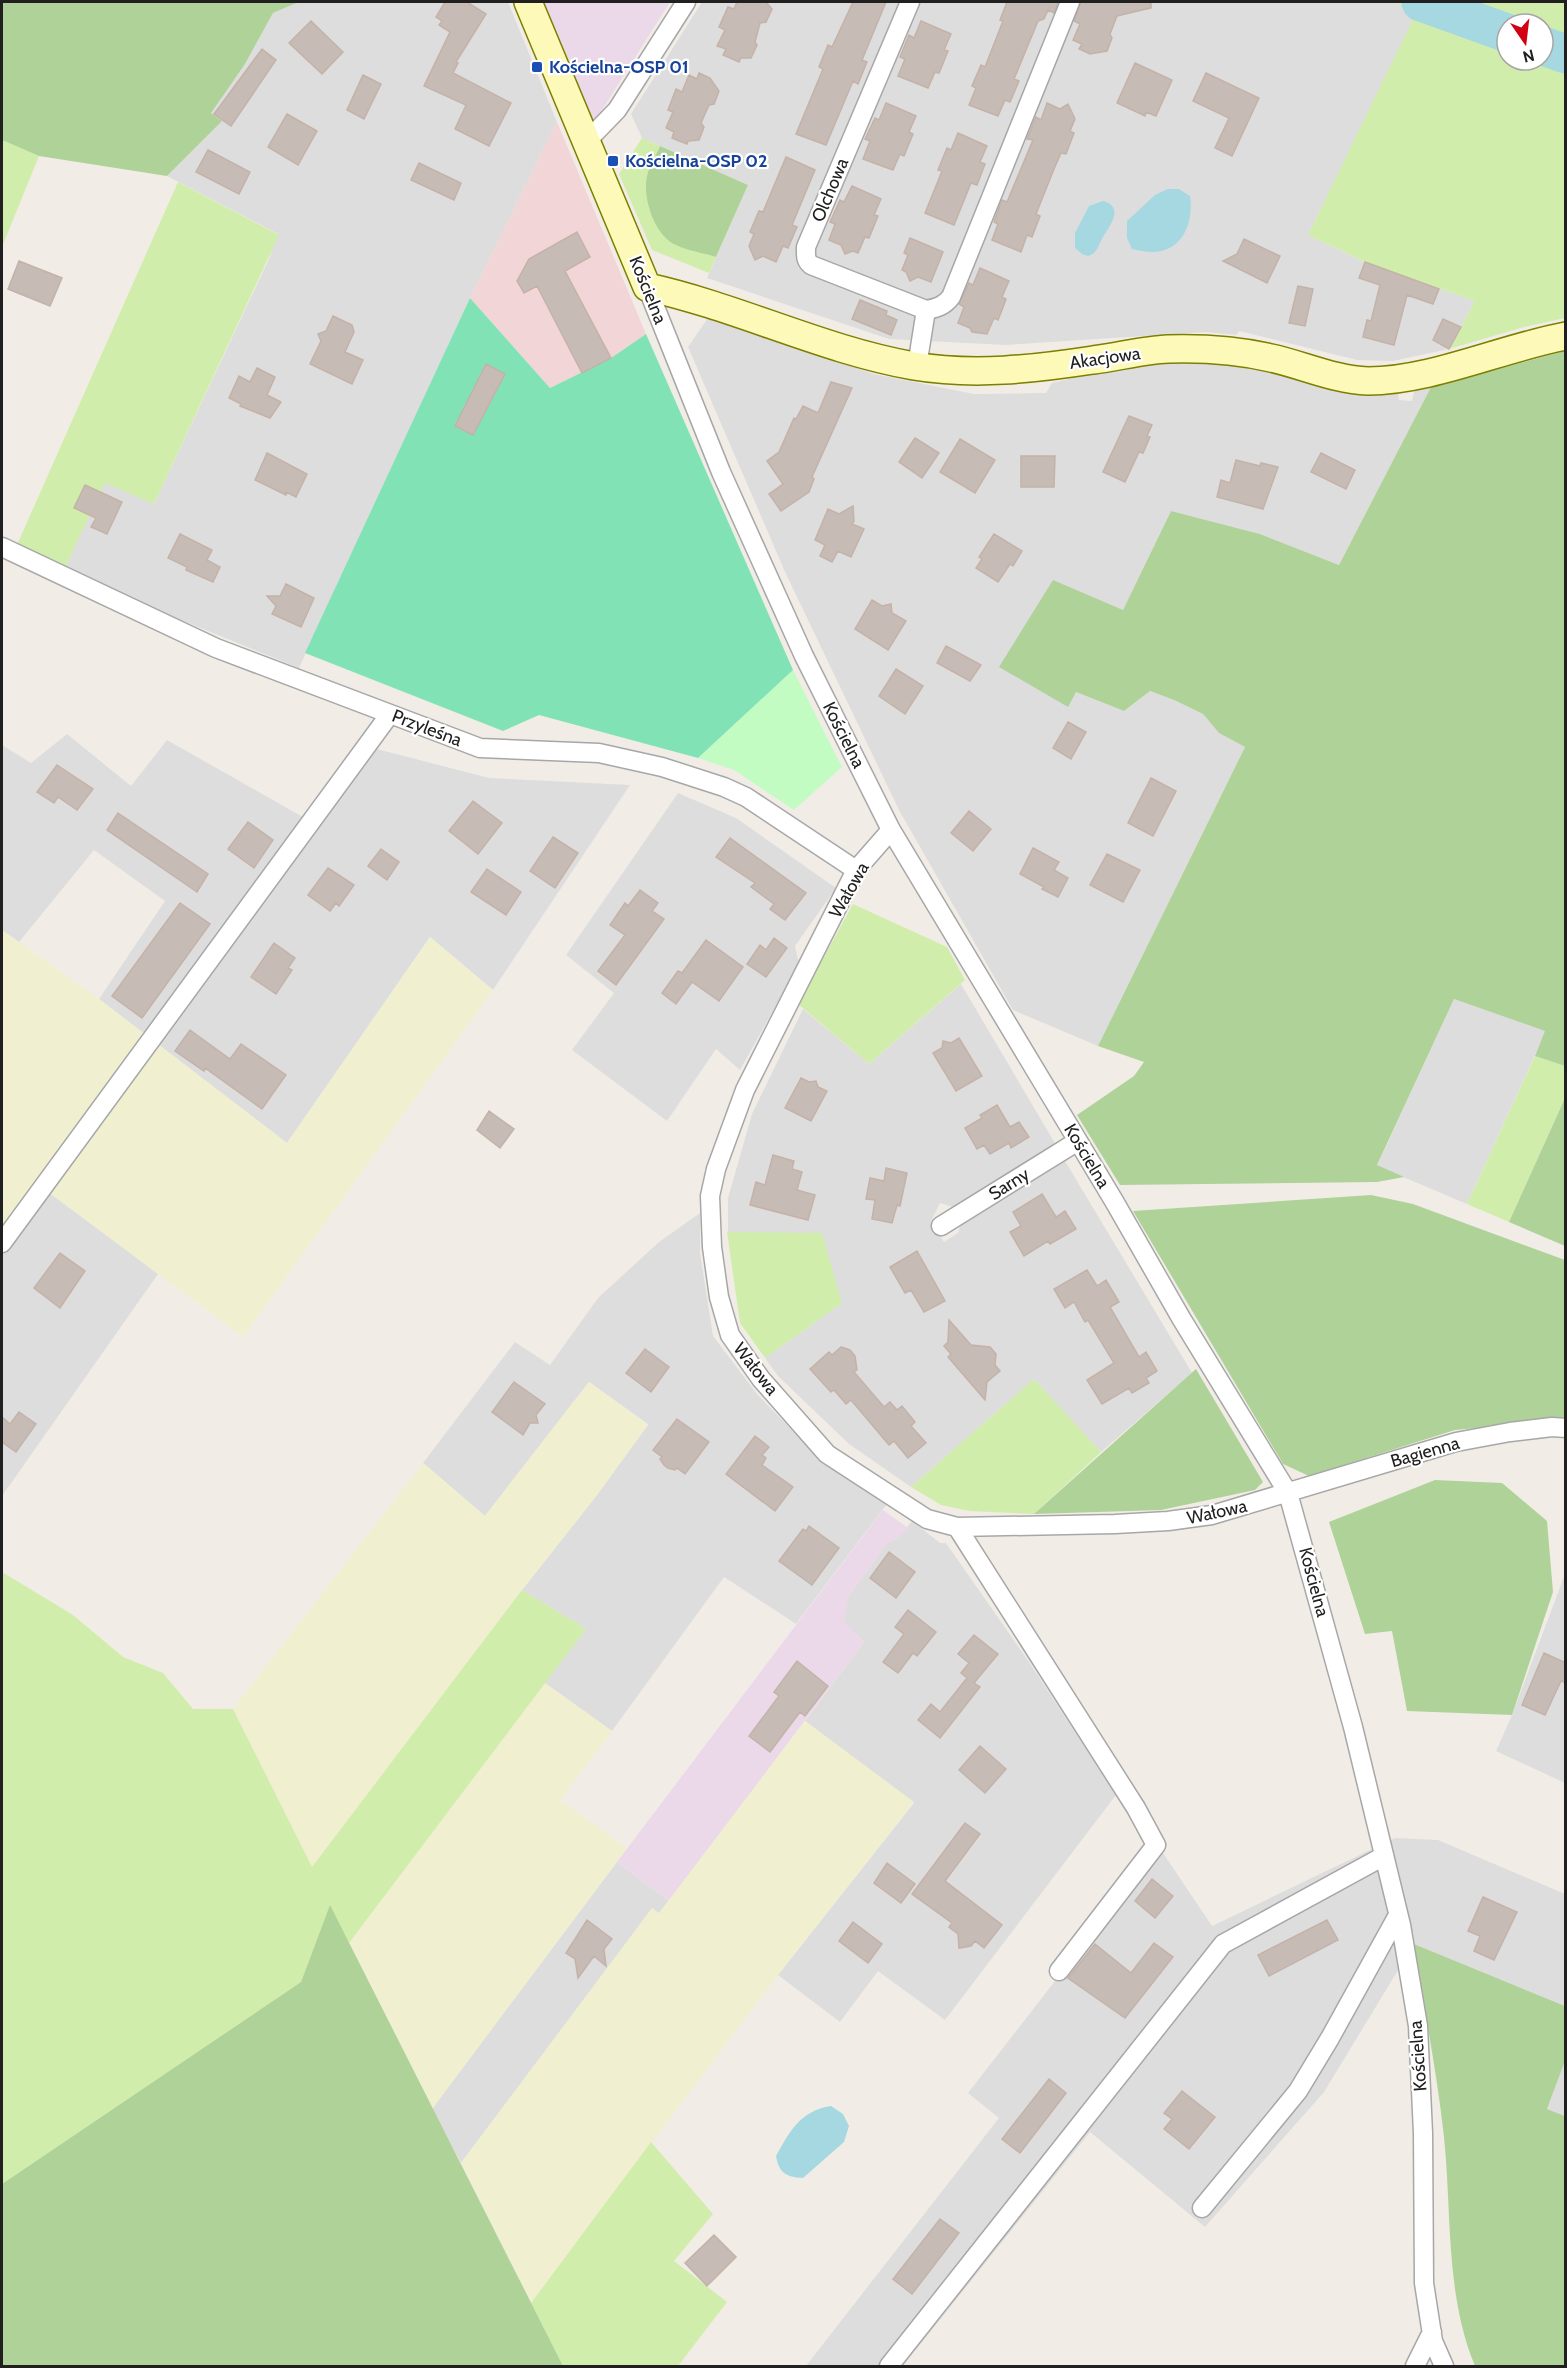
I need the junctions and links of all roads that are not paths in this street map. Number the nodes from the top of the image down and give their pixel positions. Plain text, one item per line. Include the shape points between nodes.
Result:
1 (528, 2) edge
2 (686, 2) edge
3 (910, 2) edge
4 (1070, 2) edge
5 (586, 142) junction
6 (647, 286) junction
7 (926, 310) junction
8 (1566, 336) edge
9 (917, 366) junction
10 (2, 547) edge
11 (390, 714) junction
12 (891, 830) junction
13 (856, 870) junction
14 (1078, 1141) junction
15 (941, 1226) dead end
16 (2, 1243) edge
17 (1566, 1428) edge
18 (1288, 1493) junction
19 (957, 1527) junction
20 (1384, 1856) junction
21 (1398, 1915) junction
22 (1059, 1971) dead end
23 (1202, 2208) dead end
24 (1432, 2332) junction
25 (889, 2367) edge
26 (1415, 2367) edge
27 (1444, 2367) edge

1 - 5 street, Kościelna
2 - 5 street via 617,110
3 - 7 street, Olchowa via 806,247 806,255 811,266
4 - 7 street via 951,297 945,304
5 - 6 street, Kościelna
6 - 9 street, Akacjowa via 690,296 872,357
6 - 12 street, Kościelna via 722,472 804,656
7 - 9 street
8 - 9 street, Akacjowa via 1400,379 1365,381 1218,349 1166,349 1015,370
10 - 11 street, Przyleśna via 216,648
11 - 13 street, Przyleśna via 480,748 599,753 662,767 724,787 746,797
11 - 16 street
12 - 13 street, Wałowa
12 - 14 street, Kościelna
13 - 19 street, Wałowa via 745,1090 710,1196 712,1248 730,1335 761,1379 827,1454 927,1519
14 - 15 street, Sarny
14 - 18 street, Kościelna
17 - 18 street, Bagienna via 1510,1432 1456,1442
18 - 19 street, Wałowa via 1212,1515 1168,1521
18 - 20 street, Kościelna
19 - 22 street via 1156,1845
20 - 21 street, Kościelna
20 - 25 street via 1223,1944
21 - 23 street via 1298,2091
21 - 24 street, Kościelna via 1418,2026 1425,2283
24 - 26 street
24 - 27 street, Kościelna

